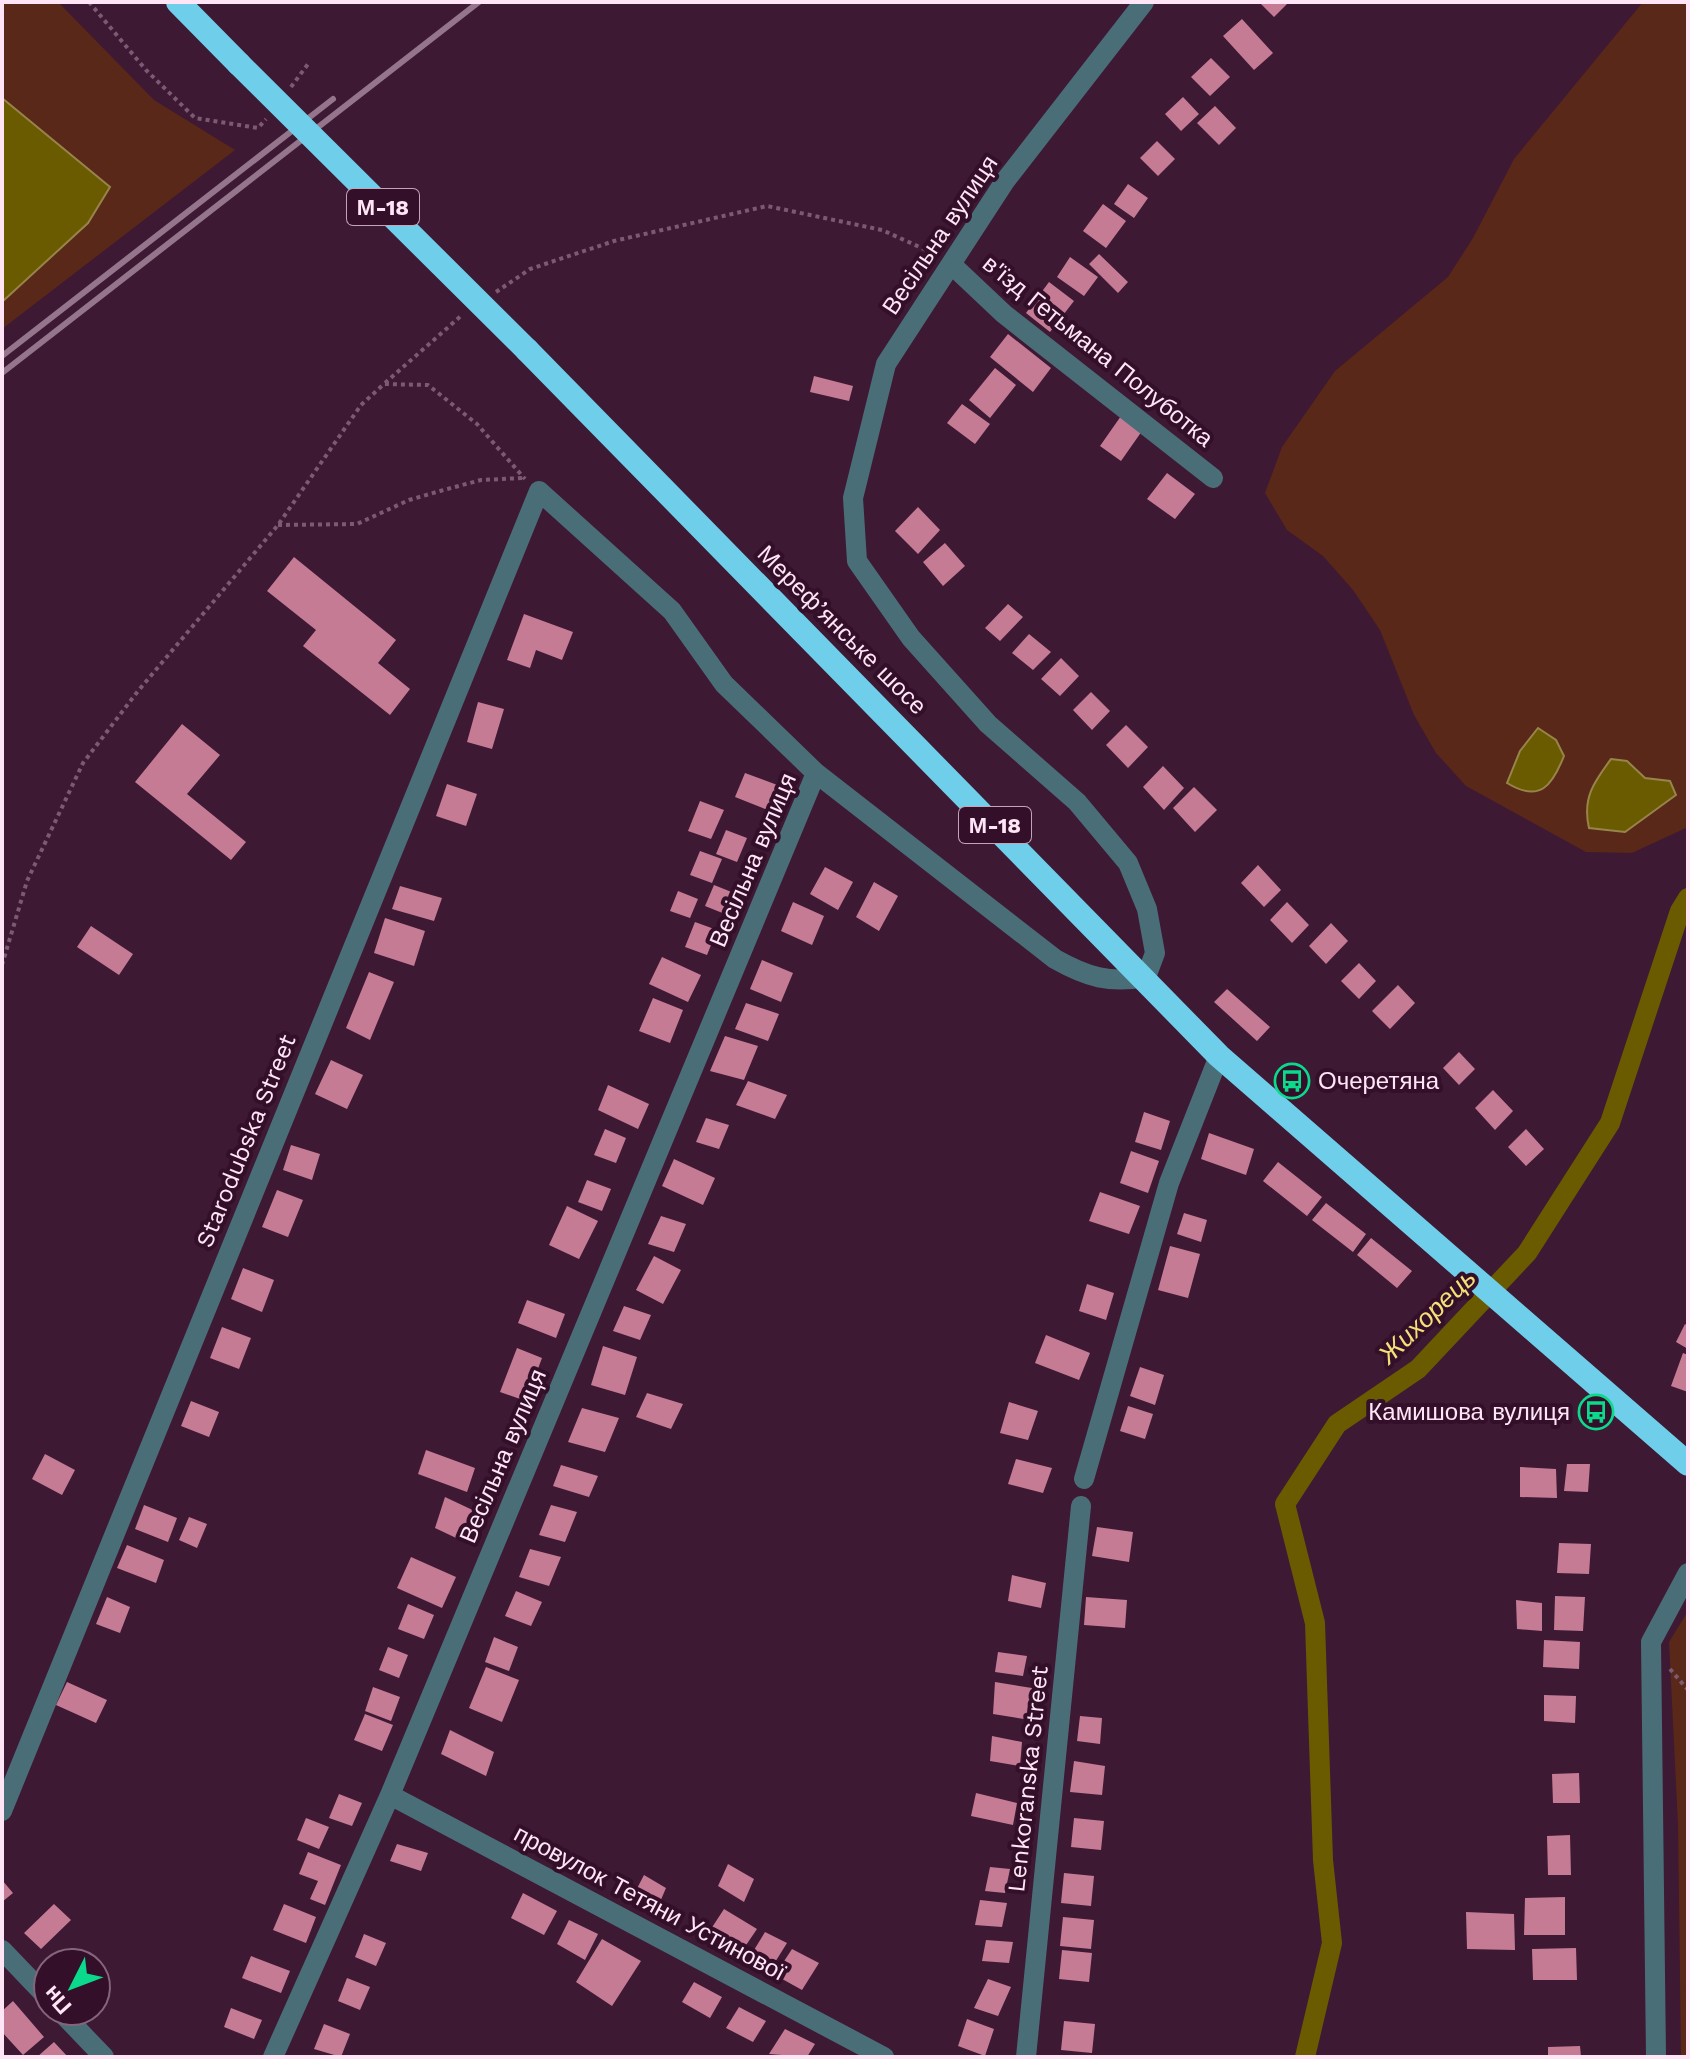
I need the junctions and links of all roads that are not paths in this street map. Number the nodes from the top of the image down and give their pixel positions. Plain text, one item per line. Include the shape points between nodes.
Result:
1 (178, 2) edge
2 (1144, 2) edge
3 (951, 264) junction
4 (1213, 478) dead end
5 (816, 773) junction
6 (1146, 977) junction
7 (1219, 1056) junction
8 (1688, 1464) edge
9 (1084, 1479) dead end
10 (1081, 1506) dead end
11 (1688, 1573) edge
12 (390, 1795) junction
13 (2, 1811) edge
14 (2, 1950) edge
15 (32, 1981) edge
16 (75, 2027) edge
17 (104, 2057) edge
18 (273, 2057) edge
19 (884, 2057) edge
20 (1026, 2057) edge
21 (1656, 2057) edge

1 - 6 highway, Мереф’янське шосе / М-18, bridge
2 - 3 street, Весільна вулиця via 1005,181
3 - 4 street, в'їзд Гетьмана Полуботка via 1004,314
3 - 6 street, Весільна вулиця via 886,364 853,498 857,561 920,649 988,724 1077,802 1128,863 1147,909 1155,953
5 - 6 street, Весільна вулиця via 1055,959 1083,976 1118,983
5 - 12 street, Весільна вулиця
5 - 13 street, Starodubska Street via 724,684 672,611 531,484
6 - 7 highway, Мереф’янське шосе / М-18
7 - 8 highway, Мереф’янське шосе / М-18
7 - 9 street via 1169,1183
10 - 20 street, Lenkoranska Street
11 - 21 street via 1651,1642
12 - 18 street, Весільна вулиця
12 - 19 street, провулок Тетяни Устинової
14 - 15 street
16 - 17 street

